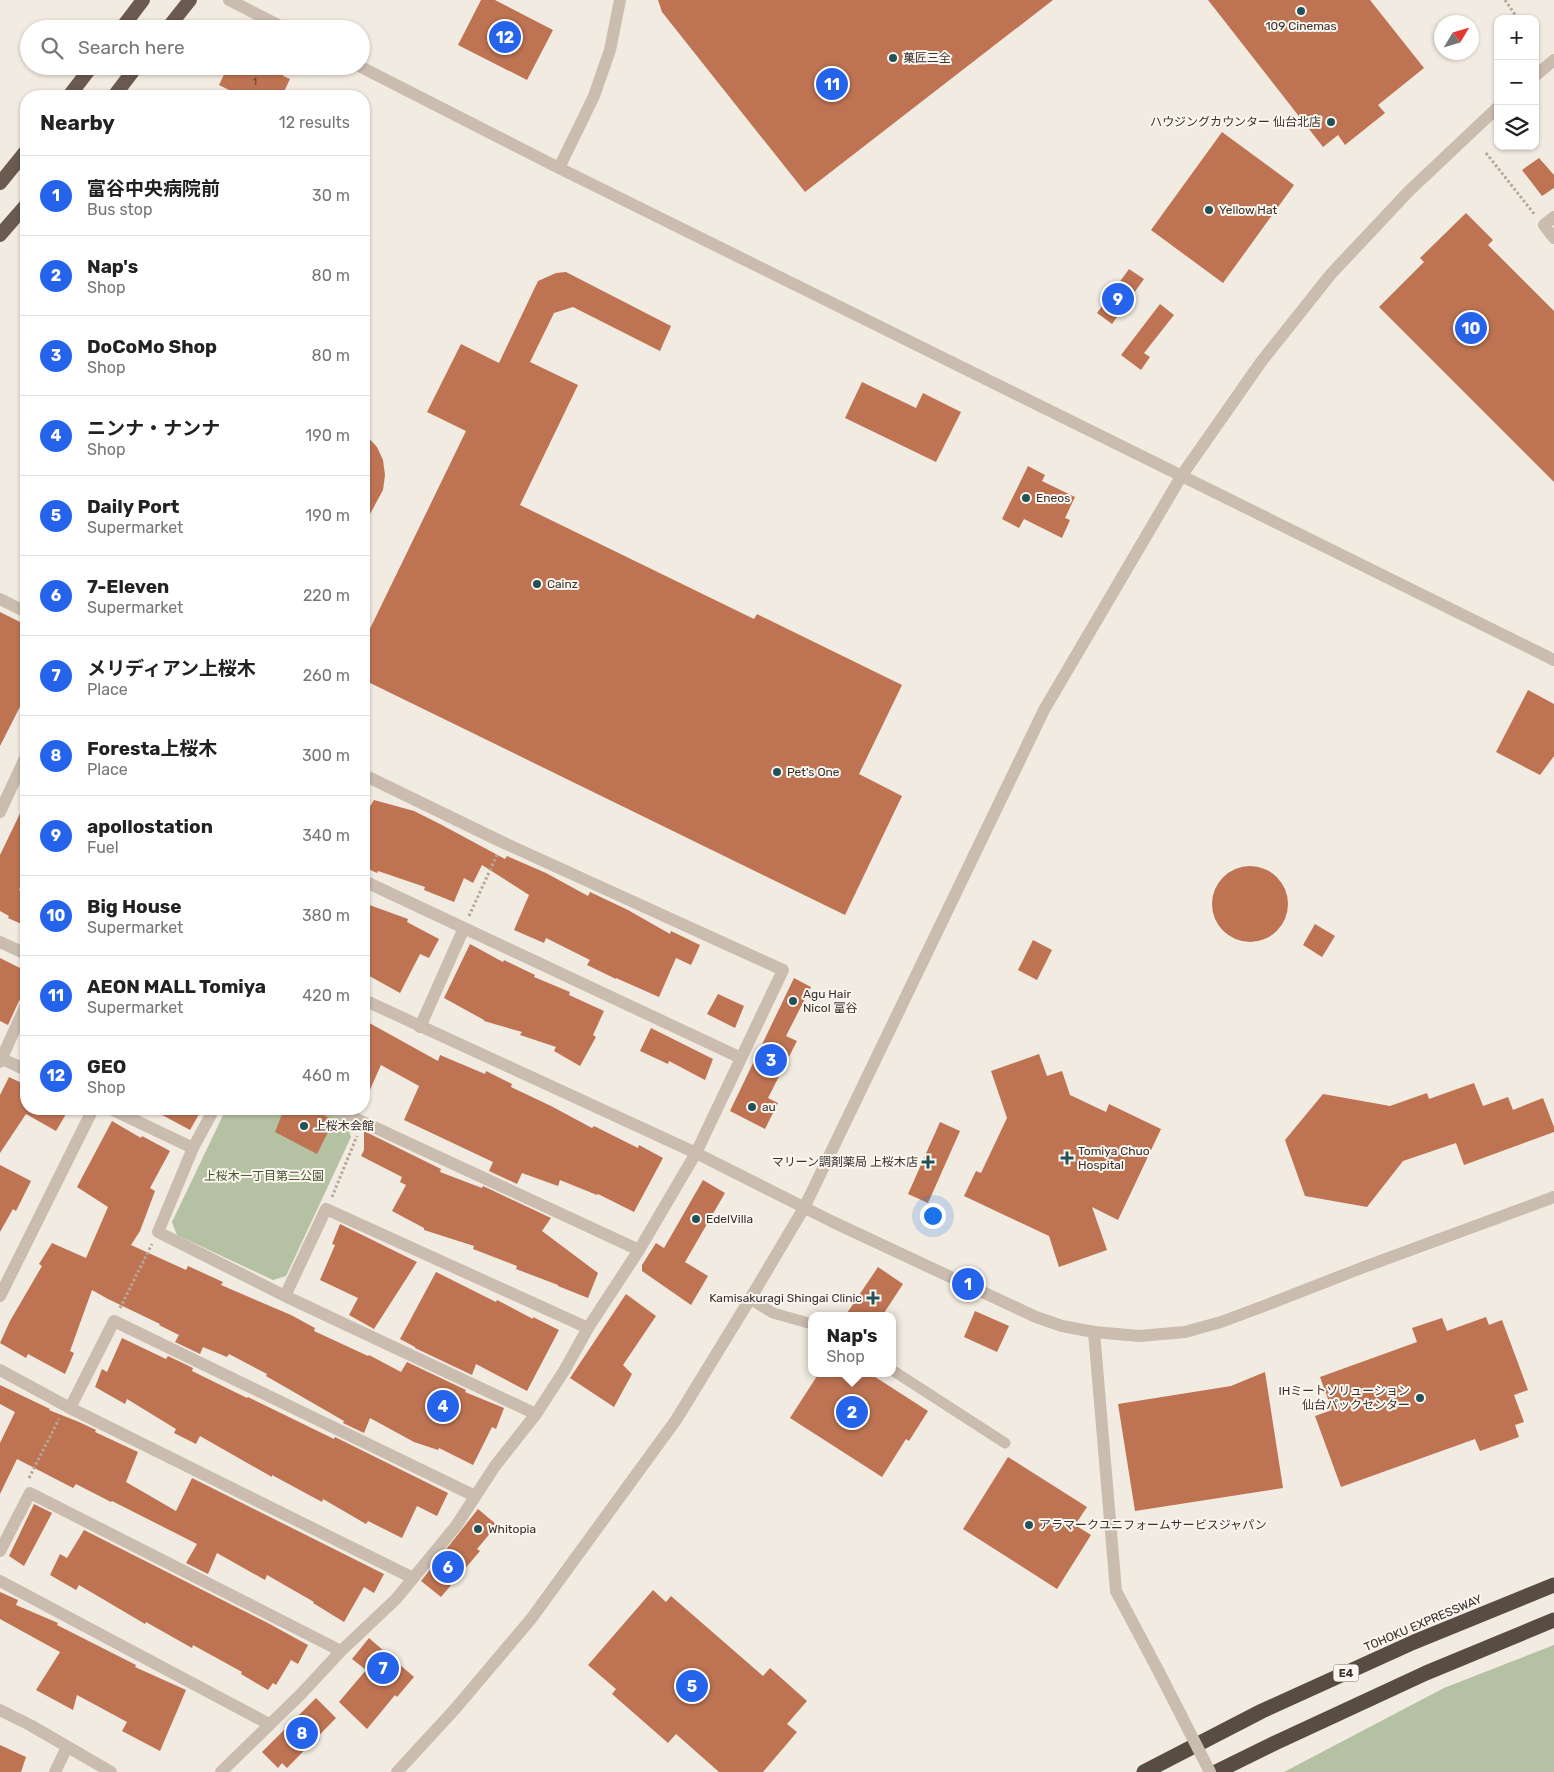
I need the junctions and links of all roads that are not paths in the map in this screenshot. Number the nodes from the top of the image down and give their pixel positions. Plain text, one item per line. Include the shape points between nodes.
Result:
1 (143, 0) edge
2 (190, 0) edge
3 (229, 0) edge
4 (620, 0) edge
5 (128, 20) edge
6 (174, 20) edge
7 (268, 20) edge
8 (1554, 60) edge
9 (370, 71) edge
10 (1539, 73) edge
11 (85, 75) edge
12 (130, 75) edge
13 (74, 90) edge
14 (119, 90) edge
15 (1494, 111) edge
16 (20, 158) edge
17 (558, 168) junction
18 (0, 183) edge
19 (20, 212) edge
20 (1549, 221) edge
21 (0, 235) edge
22 (1554, 238) edge
23 (1182, 475) junction
24 (0, 599) edge
25 (20, 609) edge
26 (1554, 660) edge
27 (20, 769) edge
28 (370, 778) edge
29 (0, 812) edge
30 (370, 884) edge
31 (464, 928) junction
32 (0, 942) edge
33 (20, 951) edge
34 (370, 1003) edge
35 (20, 1018) edge
36 (420, 1027) junction
37 (741, 1058) junction
38 (1, 1059) edge
39 (20, 1067) edge
40 (90, 1115) edge
41 (124, 1115) edge
42 (211, 1115) edge
43 (349, 1115) edge
44 (193, 1148) junction
45 (696, 1153) junction
46 (1554, 1197) edge
47 (804, 1208) junction
48 (639, 1250) junction
49 (0, 1296) edge
50 (285, 1296) junction
51 (750, 1299) junction
52 (808, 1323) edge
53 (588, 1328) junction
54 (1094, 1332) junction
55 (0, 1370) edge
56 (896, 1373) edge
57 (70, 1408) junction
58 (536, 1414) junction
59 (1005, 1443) dead end
60 (475, 1496) junction
61 (0, 1551) edge
62 (413, 1578) junction
63 (0, 1582) edge
64 (1554, 1585) edge
65 (1554, 1620) edge
66 (341, 1651) junction
67 (0, 1710) edge
68 (269, 1724) junction
69 (68, 1747) junction
70 (55, 1772) edge
71 (111, 1772) edge
72 (221, 1772) edge
73 (398, 1772) edge
74 (1144, 1772) edge
75 (1210, 1772) edge
76 (1216, 1772) edge

1 - 5 highway
2 - 6 highway
3 - 7 street
4 - 17 street via 610,50 594,96
8 - 10 street
9 - 17 street
11 - 13 highway
12 - 14 highway
15 - 23 street via 1409,191 1331,274 1261,362
16 - 18 highway
17 - 23 street
19 - 21 highway
20 - 22 street
23 - 26 street
23 - 47 street via 1044,710
24 - 25 street
27 - 29 street
28 - 37 street via 783,970
30 - 31 street
31 - 36 street
31 - 37 street
32 - 33 street
34 - 36 street
35 - 38 street
36 - 45 street
37 - 45 street
38 - 39 street
40 - 49 street
41 - 44 street
42 - 44 street
43 - 48 street
44 - 50 street via 158,1232
45 - 47 street
45 - 48 street
46 - 54 street via 1221,1322 1185,1332 1139,1336
47 - 51 street
47 - 54 street via 1036,1317
48 - 53 street
50 - 53 street via 326,1209
50 - 58 street
51 - 52 lane via 773,1313
51 - 73 street via 676,1420 554,1587
53 - 58 street
54 - 75 street, bridge via 1116,1591
55 - 57 street
56 - 59 lane
57 - 60 street via 114,1321
57 - 62 street
58 - 60 street
60 - 62 street via 456,1526
61 - 66 street via 30,1493
62 - 66 street
63 - 68 street
64 - 74 highway, TOHOKU EXPRESSWAY / E4 via 1405,1646 1262,1711
65 - 76 highway via 1426,1673
66 - 68 street
67 - 69 street
68 - 72 street
69 - 70 street
69 - 71 street

